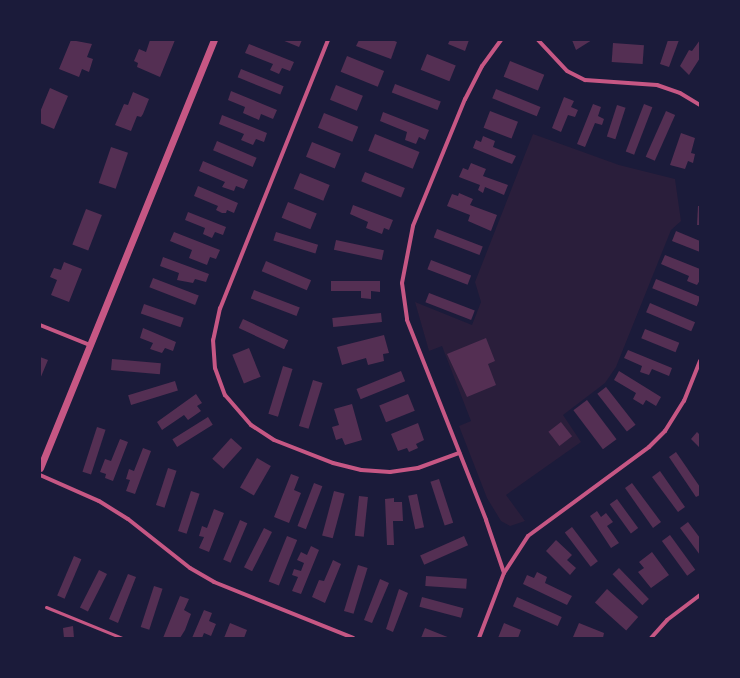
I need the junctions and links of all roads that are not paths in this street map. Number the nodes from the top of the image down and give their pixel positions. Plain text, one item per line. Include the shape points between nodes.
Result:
1 (214, 40) edge
2 (328, 40) edge
3 (501, 40) edge
4 (538, 40) edge
5 (700, 105) edge
6 (40, 325) edge
7 (90, 345) junction
8 (700, 361) edge
9 (459, 453) junction
10 (40, 468) edge
11 (40, 475) edge
12 (504, 573) junction
13 (700, 595) edge
14 (46, 607) dead end
15 (122, 638) edge
16 (353, 638) edge
17 (479, 638) edge
18 (651, 638) edge

1 - 7 street
2 - 9 street via 220,308 213,340 215,368 226,395 250,425 274,440 333,463 361,470 390,472 418,468
3 - 9 street via 482,66 465,99 413,226 404,264 403,302 407,320
4 - 5 street via 567,71 585,80 658,85 680,93
6 - 7 street
7 - 10 street
8 - 12 street via 684,401 665,431 649,447 528,536
9 - 12 street
11 - 16 street via 99,501 128,519 190,568 214,582
12 - 17 street
13 - 18 street via 667,620
14 - 15 lane

